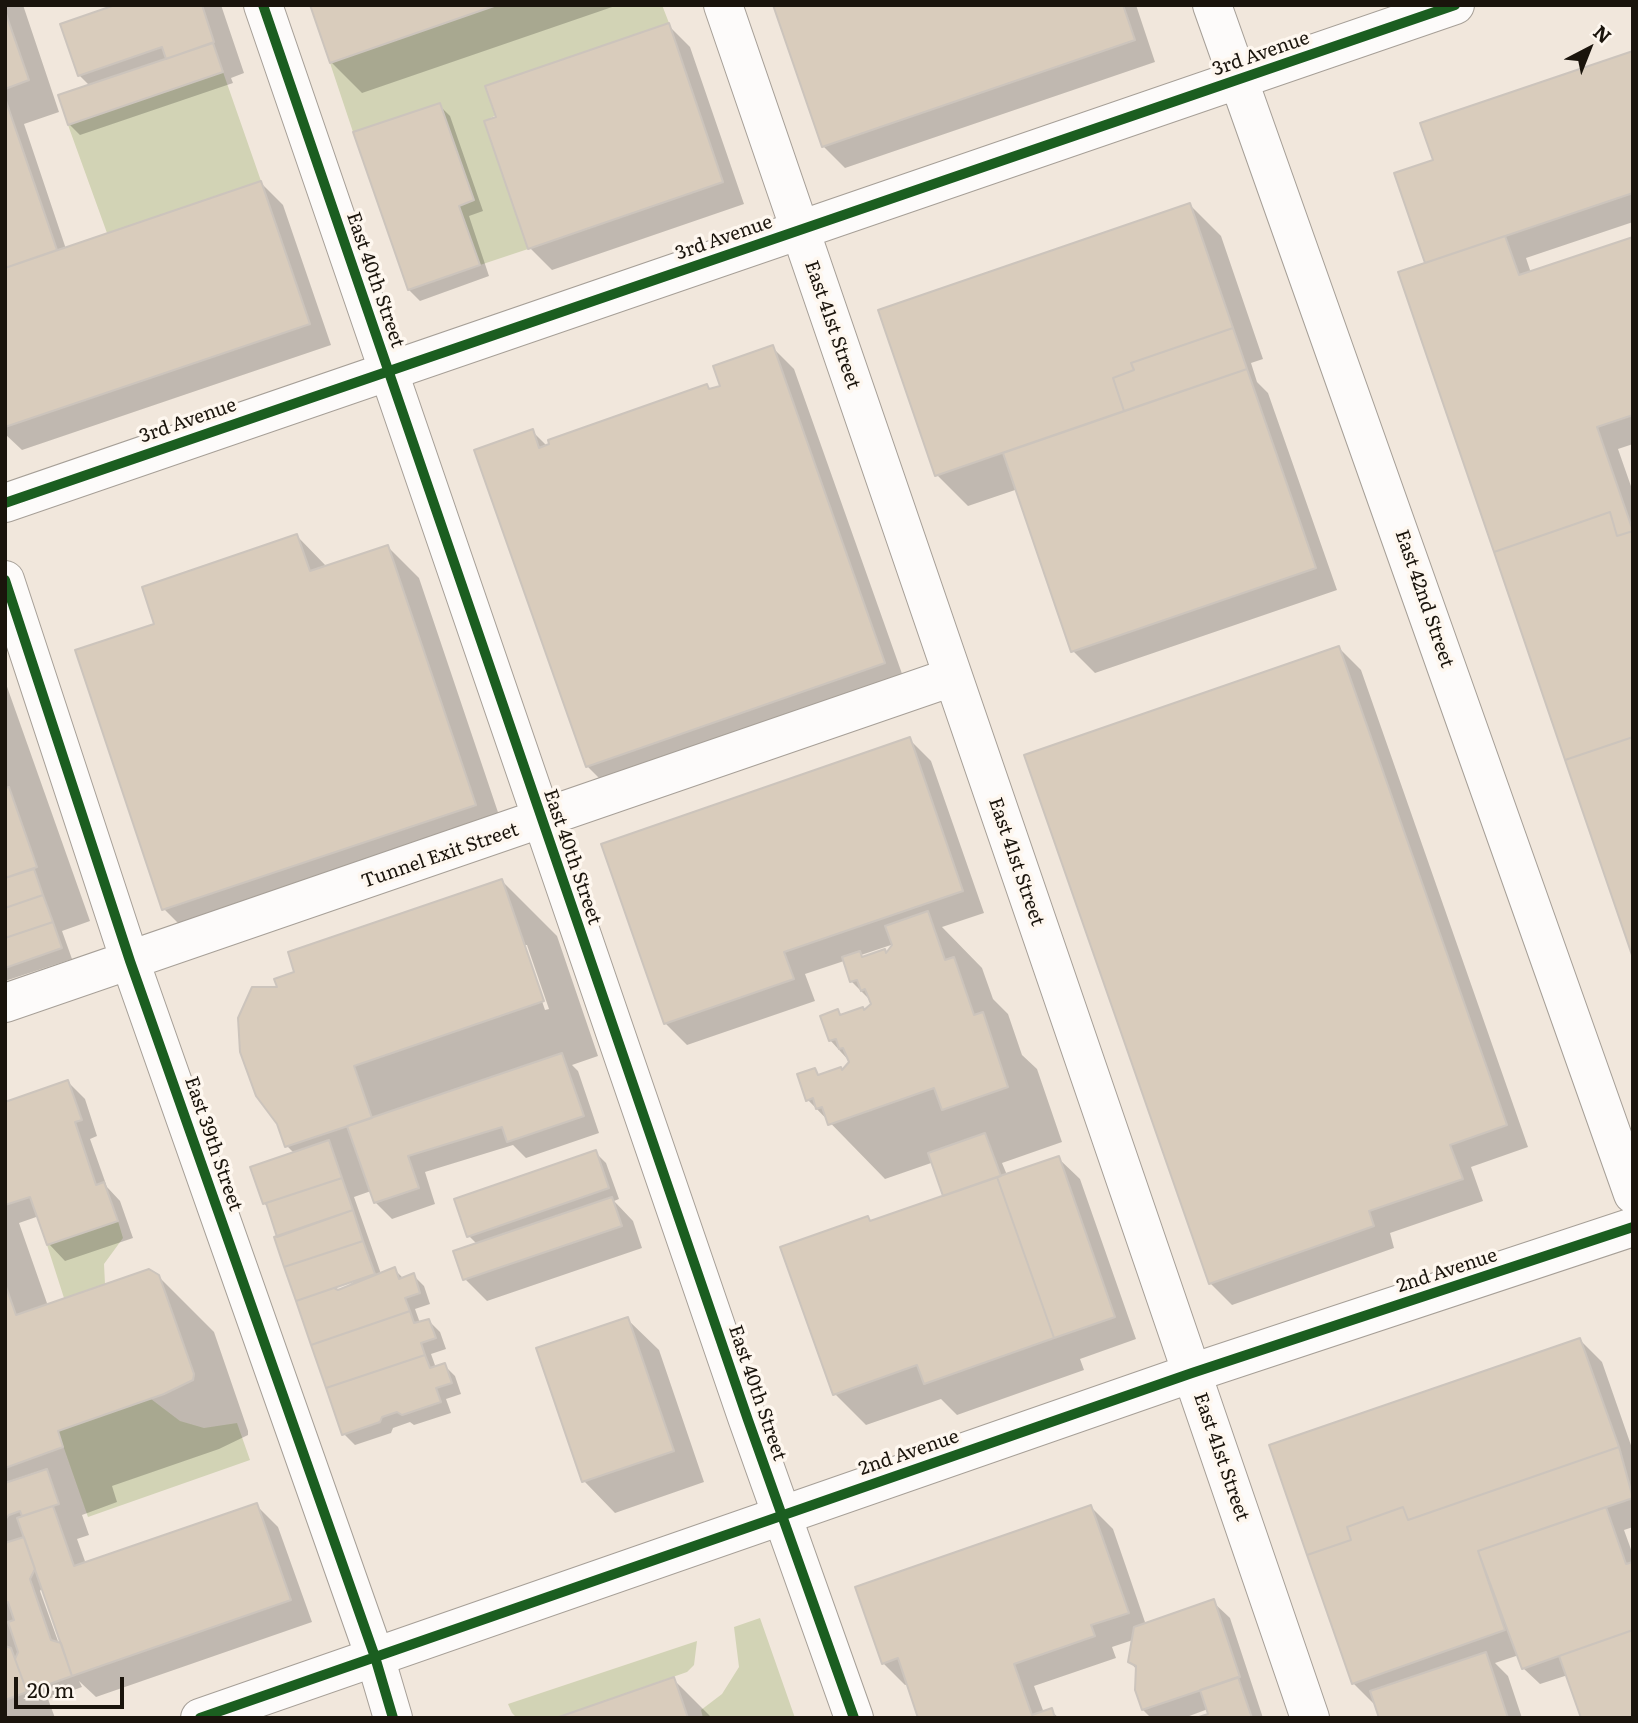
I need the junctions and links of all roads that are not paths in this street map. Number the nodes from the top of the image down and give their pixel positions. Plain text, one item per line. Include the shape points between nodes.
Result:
1 (263, 5) edge
2 (723, 5) edge
3 (1212, 5) edge
4 (1455, 5) edge
5 (1238, 80) junction
6 (800, 230) junction
7 (388, 372) junction
8 (5, 503) edge
9 (5, 580) edge
10 (953, 677) junction
11 (542, 821) junction
12 (130, 961) junction
13 (5, 1003) edge
14 (1633, 1194) edge
15 (1633, 1227) edge
16 (1192, 1373) junction
17 (782, 1516) junction
18 (375, 1657) junction
19 (200, 1718) edge
20 (393, 1718) edge
21 (854, 1718) edge
22 (1310, 1718) edge

1 - 7 street, East 40th Street
2 - 6 street, East 41st Street
3 - 5 street, East 42nd Street
4 - 5 street, 3rd Avenue
5 - 6 street, 3rd Avenue
5 - 14 street, East 42nd Street
6 - 7 street, 3rd Avenue
6 - 10 street, East 41st Street
7 - 8 street, 3rd Avenue
7 - 11 street, East 40th Street
9 - 12 street, East 39th Street
10 - 11 street, Tunnel Exit Street
10 - 16 street, East 41st Street
11 - 12 street, Tunnel Exit Street
11 - 17 street, East 40th Street
12 - 13 street, Tunnel Exit Street
12 - 18 street, East 39th Street
15 - 16 street, 2nd Avenue
16 - 17 street, 2nd Avenue
16 - 22 street, East 41st Street
17 - 18 street, 2nd Avenue
17 - 21 street, East 40th Street
18 - 19 street, 2nd Avenue
18 - 20 street, East 39th Street

